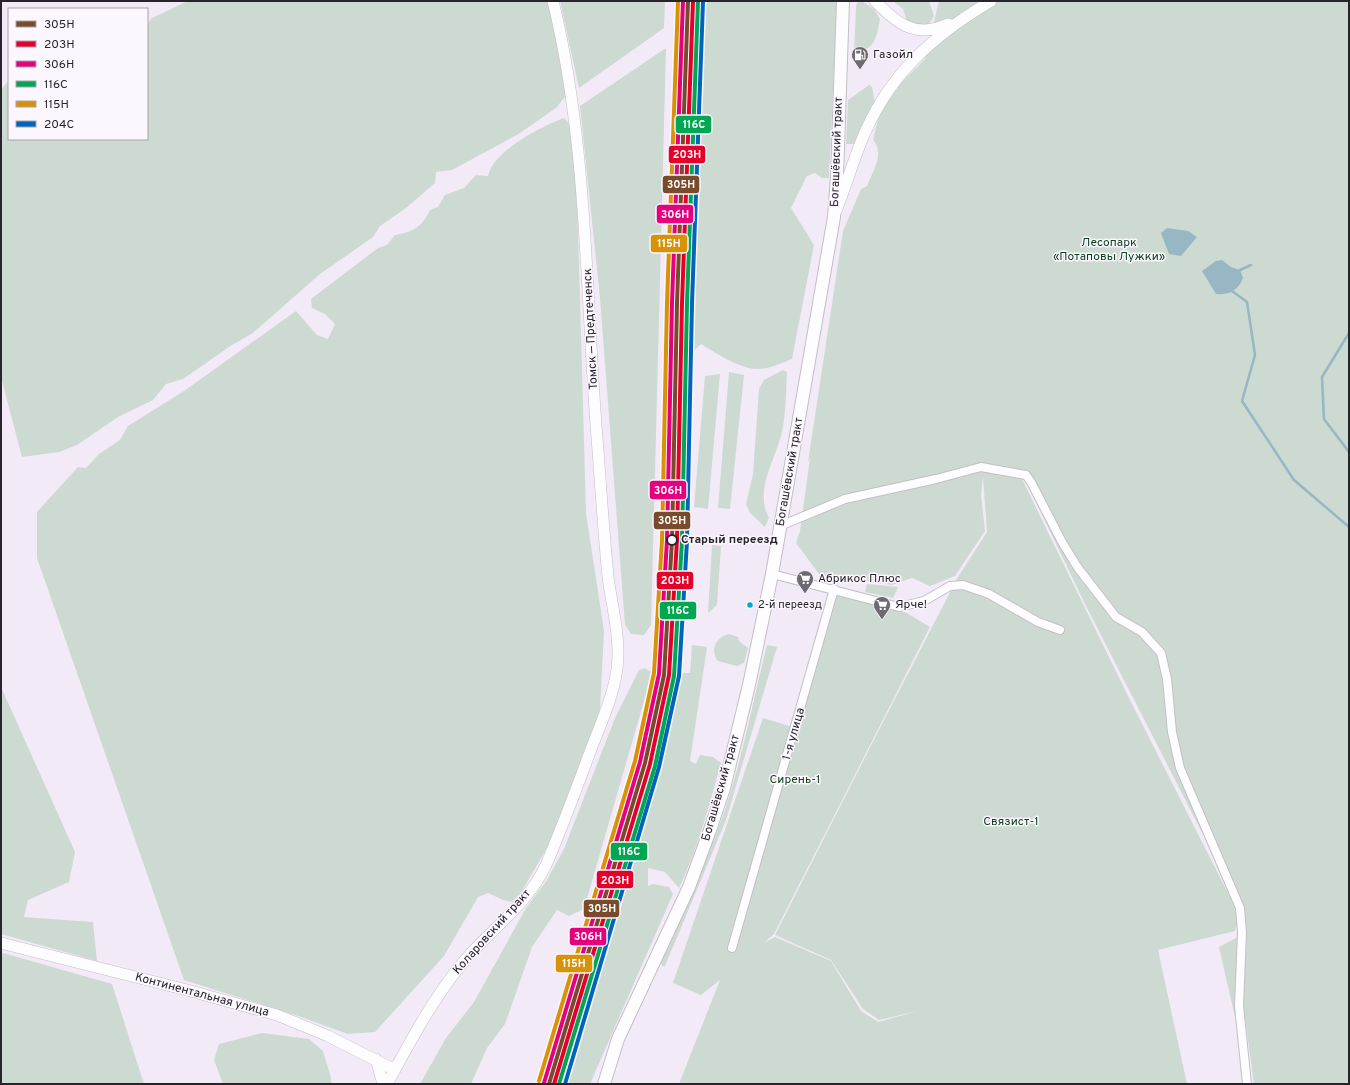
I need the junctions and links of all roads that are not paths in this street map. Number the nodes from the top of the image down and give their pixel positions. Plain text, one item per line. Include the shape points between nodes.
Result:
1 (553, 1) edge
2 (843, 1) edge
3 (875, 1) edge
4 (991, 1) edge
5 (968, 15) junction
6 (913, 30) junction
7 (925, 47) junction
8 (838, 158) junction
9 (854, 161) junction
10 (834, 217) junction
11 (780, 526) junction
12 (772, 574) junction
13 (834, 589) junction
14 (1060, 630) dead end
15 (618, 659) joint
16 (1, 943) edge
17 (732, 948) dead end
18 (404, 1053) junction
19 (376, 1060) junction
20 (395, 1070) junction
21 (382, 1084) edge
22 (387, 1084) edge
23 (604, 1084) edge
24 (1247, 1084) edge

1 - 15 main road, Томск — Предтеченск via 571,91 582,192 597,442
2 - 8 main road, Богашёвский тракт
3 - 6 main road via 888,15
4 - 5 main road
5 - 6 main road via 936,30
5 - 7 main road
6 - 7 main road via 925,38
7 - 9 main road via 895,80 880,103
8 - 9 main road via 841,164 847,166
8 - 10 main road, Богашёвский тракт
9 - 10 main road
10 - 11 main road, Богашёвский тракт
11 - 12 main road, Богашёвский тракт
11 - 24 street via 845,499 981,467 1026,475 1062,542 1083,574 1116,617 1142,632 1161,653 1167,679 1172,732 1180,768 1240,908 1242,932 1239,1006
12 - 13 street
12 - 23 main road, Богашёвский тракт via 749,685 715,817 689,886 618,1039
13 - 14 street via 899,607 924,601 950,586 963,585 989,594 1038,622
13 - 17 street, 1-я улица
15 - 18 main road, Коларовский тракт via 608,704 573,798 539,878 523,901 477,946 459,968
16 - 19 main road, Континентальная улица via 187,990 277,1016 328,1036
18 - 19 main road via 385,1060
18 - 20 main road, Коларовский тракт
19 - 20 main road, Континентальная улица
19 - 21 main road
20 - 22 main road, Коларовский тракт

